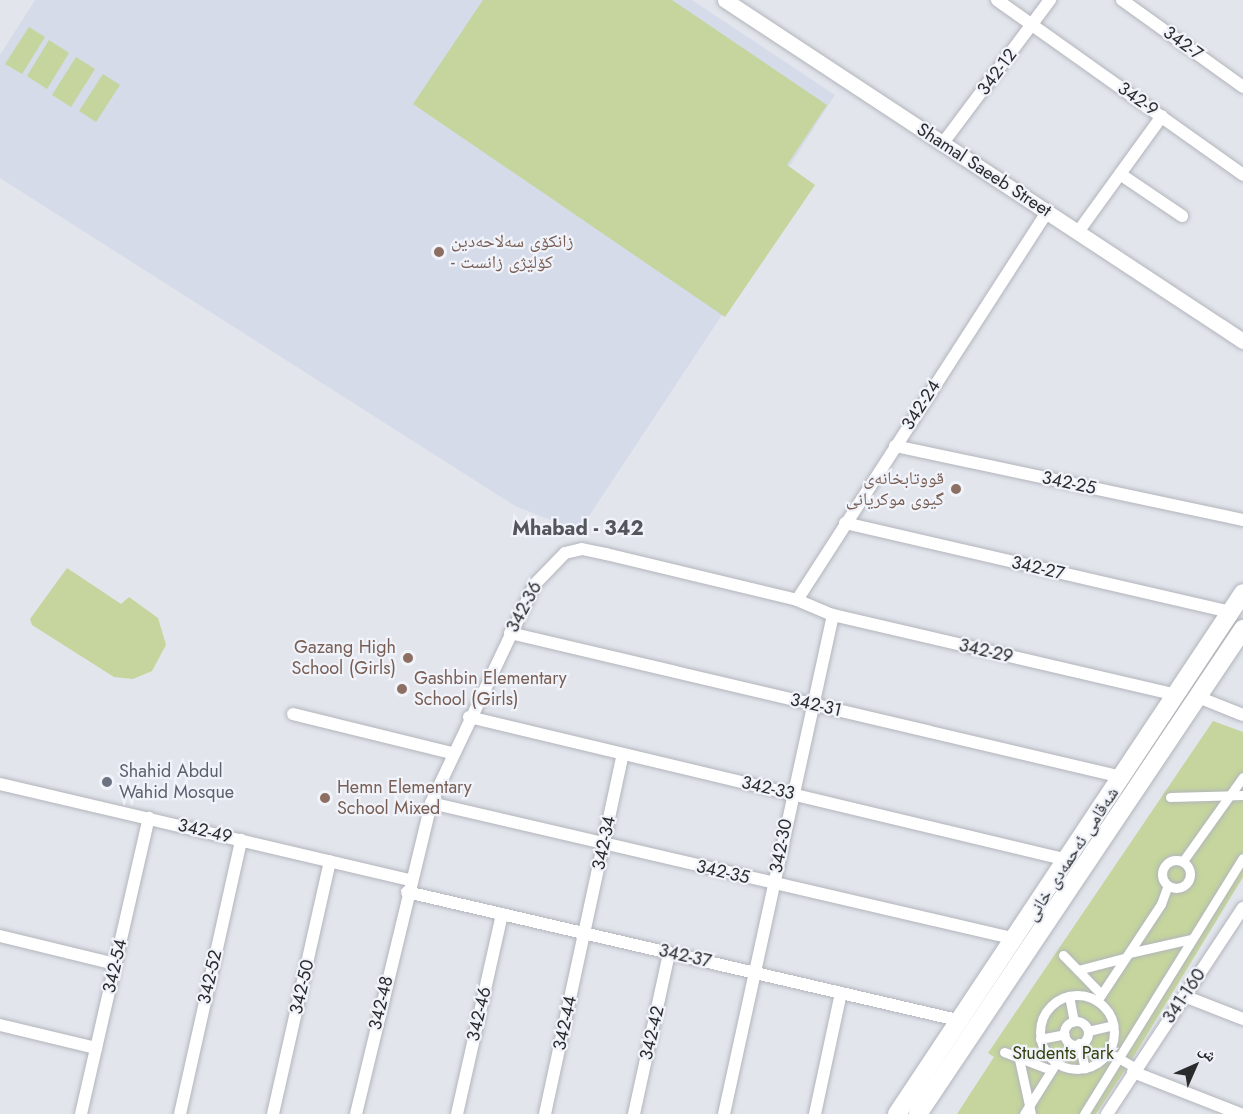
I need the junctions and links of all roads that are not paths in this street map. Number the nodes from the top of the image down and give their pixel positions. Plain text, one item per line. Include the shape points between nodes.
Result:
1 (725, 0) edge
2 (997, 0) edge
3 (1050, 0) edge
4 (1122, 0) edge
5 (1032, 25) junction
6 (1243, 87) edge
7 (1162, 116) junction
8 (943, 143) junction
9 (1120, 174) junction
10 (1243, 175) edge
11 (1047, 212) junction
12 (1182, 216) dead end
13 (1078, 232) junction
14 (1243, 341) edge
15 (895, 446) junction
16 (1243, 520) edge
17 (845, 523) junction
18 (1243, 593) edge
19 (798, 600) junction
20 (1230, 612) junction
21 (833, 615) junction
22 (1243, 629) edge
23 (510, 633) junction
24 (1176, 695) junction
25 (1198, 697) junction
26 (814, 705) junction
27 (293, 714) dead end
28 (1243, 715) edge
29 (469, 717) junction
30 (452, 753) junction
31 (623, 754) junction
32 (1122, 777) junction
33 (1243, 777) edge
34 (0, 784) edge
35 (791, 794) junction
36 (1243, 795) edge
37 (1231, 796) junction
38 (1170, 797) dead end
39 (431, 803) junction
40 (149, 818) junction
41 (241, 840) junction
42 (604, 845) junction
43 (1243, 858) edge
44 (1068, 860) junction
45 (330, 861) junction
46 (1183, 861) junction
47 (774, 884) junction
48 (1168, 885) junction
49 (408, 886) junction
50 (1243, 908) edge
51 (502, 914) junction
52 (585, 933) junction
53 (0, 936) edge
54 (1016, 939) junction
55 (1191, 939) junction
56 (669, 953) junction
57 (1064, 955) dead end
58 (1127, 956) junction
59 (115, 964) junction
60 (1078, 970) junction
61 (754, 973) junction
62 (841, 993) junction
63 (1069, 996) junction
64 (1184, 996) junction
65 (1099, 998) junction
66 (1243, 1019) edge
67 (962, 1021) junction
68 (1074, 1022) junction
69 (0, 1025) edge
70 (1113, 1025) junction
71 (1088, 1030) junction
72 (1065, 1034) junction
73 (1040, 1040) junction
74 (1079, 1043) junction
75 (96, 1048) junction
76 (1004, 1052) dead end
77 (1108, 1052) junction
78 (1019, 1059) junction
79 (1120, 1059) junction
80 (1054, 1066) junction
81 (1085, 1068) junction
82 (1133, 1069) junction
83 (1030, 1109) edge
84 (81, 1114) edge
85 (180, 1114) edge
86 (273, 1114) edge
87 (356, 1114) edge
88 (457, 1114) edge
89 (545, 1114) edge
90 (634, 1114) edge
91 (724, 1114) edge
92 (815, 1114) edge
93 (897, 1114) edge
94 (918, 1114) edge
95 (1024, 1114) edge
96 (1084, 1114) edge
97 (1107, 1114) edge
98 (1240, 1114) edge

1 - 8 street, Shamal Saeeb Street
2 - 5 street, 342-9
3 - 5 street, 342-12
4 - 6 street, 342-7
5 - 7 street, 342-9
5 - 8 street, 342-12
7 - 9 street
7 - 10 street, 342-9
8 - 11 street, Shamal Saeeb Street
9 - 12 street
9 - 13 street
11 - 13 street, Shamal Saeeb Street
11 - 15 street, 342-24
13 - 14 street, Shamal Saeeb Street
15 - 16 street, 342-25
15 - 17 street, 342-24
17 - 19 street, 342-24
17 - 20 street, 342-27
18 - 20 main road, شەقامی ئەحمەدی خانی
19 - 21 street, 342-29
19 - 23 street, 342-36 via 575,549 548,566
20 - 24 main road, شەقامی ئەحمەدی خانی
21 - 24 street, 342-29
21 - 26 street, 342-30
22 - 25 main road, شەقامی ئەحمەدی خانی
23 - 26 street, 342-31
23 - 29 street, 342-36
24 - 32 main road, شەقامی ئەحمەدی خانی
25 - 28 street
25 - 94 main road, شەقامی ئەحمەدی خانی
26 - 32 street, 342-31
26 - 35 street, 342-30
27 - 30 street
29 - 30 street, 342-36
29 - 31 street, 342-33
30 - 39 street, 342-36
31 - 35 street, 342-33
31 - 42 street, 342-34
32 - 44 main road, شەقامی ئەحمەدی خانی
33 - 37 street
34 - 40 street, 342-49
35 - 44 street, 342-33
35 - 47 street, 342-30
36 - 37 street
37 - 38 street
37 - 46 street
39 - 42 street, 342-35
39 - 49 street, 342-36
40 - 41 street, 342-49
40 - 59 street, 342-54
41 - 45 street, 342-49
41 - 85 street, 342-52
42 - 47 street, 342-35
42 - 52 street, 342-34
43 - 55 street
44 - 54 main road, شەقامی ئەحمەدی خانی
45 - 49 street, 342-49
45 - 86 street, 342-50
46 - 48 street via 1164,867
46 - 48 street via 1190,870 1188,883
47 - 54 street, 342-35
47 - 61 street, 342-30
48 - 58 street
49 - 51 street, 342-37
49 - 87 street, 342-48
50 - 64 street, 341-160
51 - 52 street, 342-37
51 - 88 street, 342-46
52 - 56 street, 342-37
52 - 89 street, 342-44
53 - 59 street
54 - 67 main road, شەقامی ئەحمەدی خانی
55 - 58 street
55 - 79 street
56 - 61 street, 342-37
56 - 90 street, 342-42
57 - 60 street
58 - 60 street
58 - 65 street
59 - 75 street, 342-54
60 - 65 street
61 - 62 street, 342-37
61 - 91 street, 342-30
62 - 67 street, 342-37
62 - 92 street
63 - 65 street
63 - 68 street
63 - 73 street via 1046,1011
64 - 66 street
64 - 82 street, 341-160
65 - 70 street
67 - 93 main road, شەقامی ئەحمەدی خانی
68 - 71 street via 1086,1020
68 - 72 street via 1064,1024
69 - 75 street
70 - 71 street
70 - 77 street
71 - 74 street via 1089,1041
72 - 73 street
72 - 74 street via 1067,1045
73 - 80 street
74 - 81 street
75 - 84 street, 342-54
76 - 78 street
77 - 79 street
77 - 81 street
78 - 80 street
78 - 83 street
79 - 82 street
79 - 96 street
80 - 81 street
80 - 83 street
82 - 97 street, 341-160
82 - 98 street
83 - 95 street

